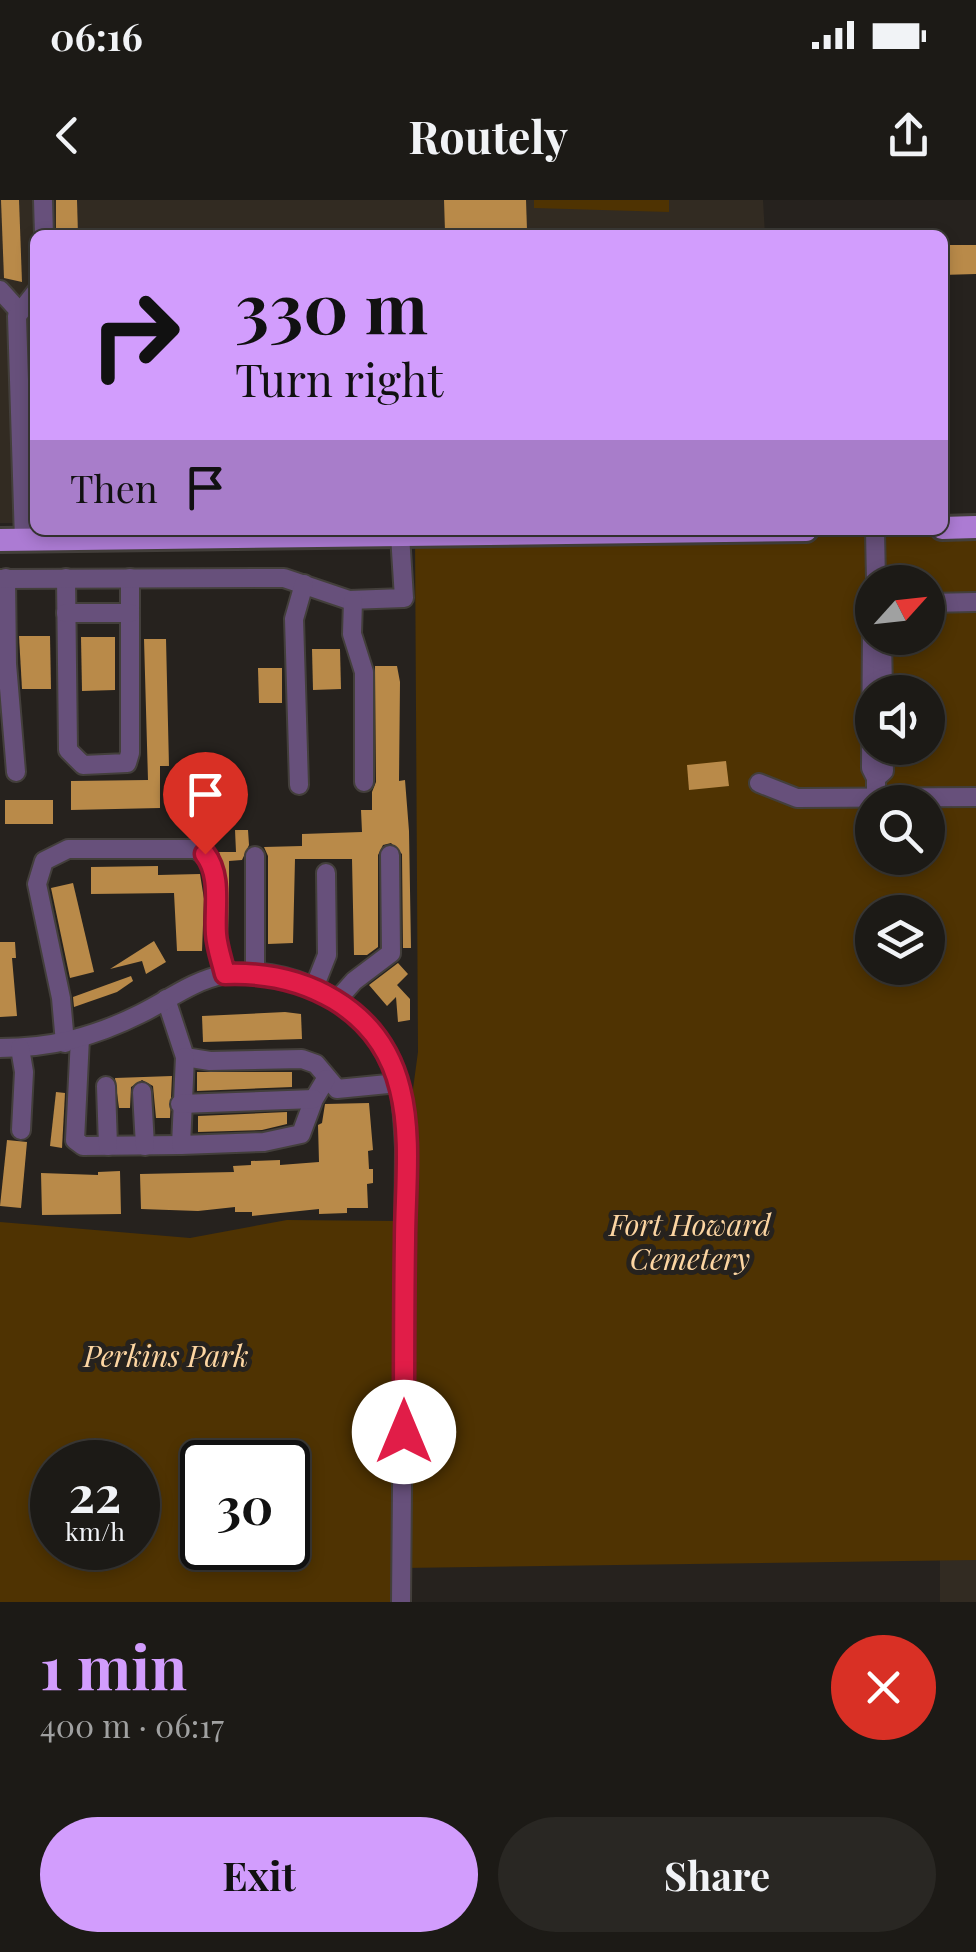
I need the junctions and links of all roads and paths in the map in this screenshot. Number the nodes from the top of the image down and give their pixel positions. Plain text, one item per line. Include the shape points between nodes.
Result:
1 (43, 200) edge
2 (44, 230) edge
3 (0, 290) edge
4 (30, 299) edge
5 (19, 311) junction
6 (976, 527) edge
7 (948, 528) edge
8 (101, 535) edge
9 (414, 535) edge
10 (876, 535) edge
11 (0, 540) edge
12 (24, 540) junction
13 (876, 565) edge
14 (3, 578) edge
15 (66, 578) junction
16 (130, 578) junction
17 (304, 584) junction
18 (352, 600) junction
19 (945, 602) edge
20 (976, 602) edge
21 (66, 613) junction
22 (130, 613) junction
23 (872, 655) edge
24 (16, 772) dead end
25 (364, 782) dead end
26 (759, 783) dead end
27 (299, 785) dead end
28 (875, 785) edge
29 (855, 791) edge
30 (945, 794) edge
31 (976, 796) edge
32 (390, 855) dead end
33 (255, 856) dead end
34 (326, 873) dead end
35 (255, 973) junction
36 (225, 974) junction
37 (314, 988) junction
38 (166, 999) junction
39 (338, 1000) junction
40 (73, 1041) junction
41 (0, 1048) edge
42 (20, 1048) junction
43 (185, 1056) junction
44 (326, 1079) junction
45 (398, 1083) junction
46 (106, 1086) dead end
47 (142, 1092) dead end
48 (314, 1099) junction
49 (180, 1104) junction
50 (21, 1130) dead end
51 (182, 1145) junction
52 (108, 1146) junction
53 (144, 1146) junction
54 (401, 1602) edge

1 - 2 street
3 - 5 street
4 - 5 street
5 - 12 street
6 - 7 main road
8 - 12 main road
9 - 18 street via 404,598
10 - 13 street
11 - 12 main road
14 - 15 street
14 - 24 street
15 - 16 street
15 - 21 street
16 - 17 street via 284,578
16 - 22 street
17 - 18 street
17 - 27 street via 294,619
18 - 25 street via 352,634 364,672
19 - 20 street
21 - 22 street
21 - 22 street via 68,750 82,765 114,766 126,763 130,753
23 - 28 street
26 - 29 street via 797,798
30 - 31 street
32 - 39 street via 391,954
33 - 35 street
34 - 37 street via 328,955
35 - 36 street
35 - 37 street
36 - 38 street
36 - 40 street via 215,879 205,854 68,848 53,853 38,872 38,884
37 - 39 street
38 - 40 street
38 - 43 street
39 - 45 street via 389,1056
40 - 42 street
40 - 52 street via 76,1140
41 - 42 street
42 - 50 street
43 - 44 street via 302,1059 316,1064
43 - 49 street
44 - 45 street via 337,1089
44 - 48 street
45 - 54 street via 405,1148
46 - 52 street
47 - 53 street
48 - 49 street
48 - 51 street via 301,1134 292,1138
49 - 51 street
51 - 53 street
52 - 53 street

